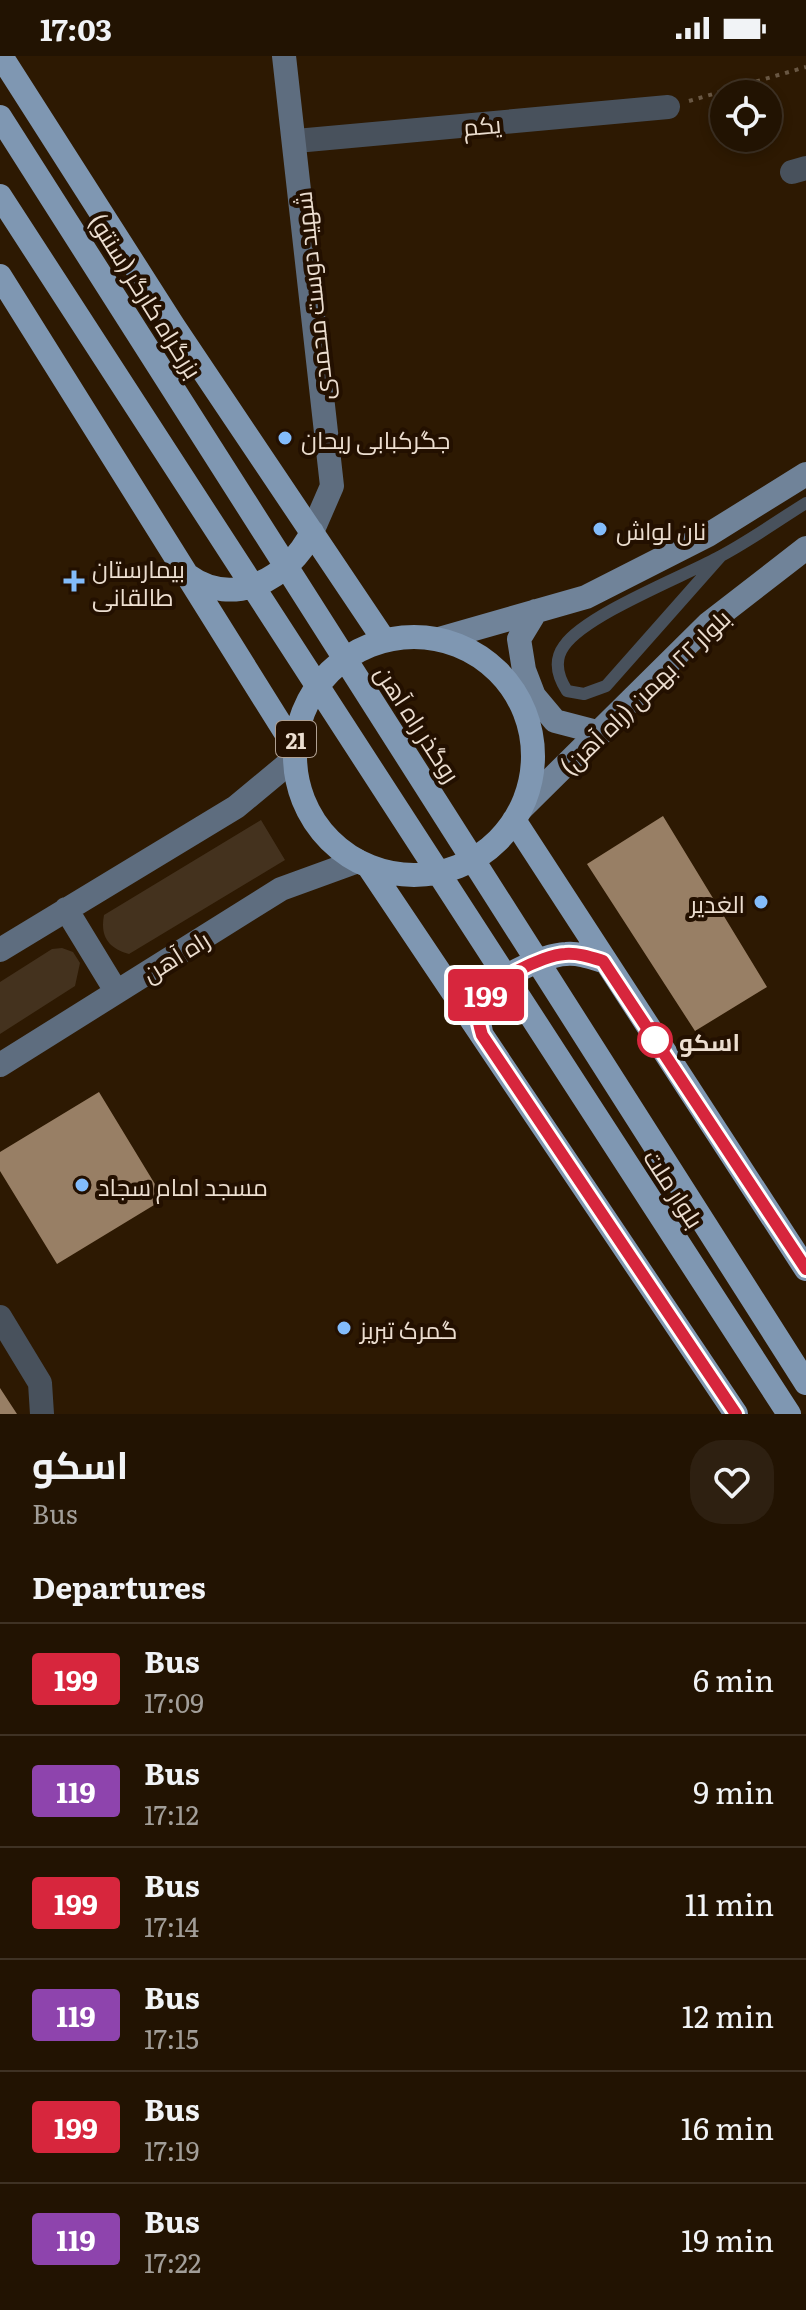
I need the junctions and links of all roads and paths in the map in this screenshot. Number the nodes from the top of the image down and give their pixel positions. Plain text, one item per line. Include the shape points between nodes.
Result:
1 (1, 56) edge
2 (284, 56) edge
3 (806, 67) edge
4 (668, 107) joint
5 (0, 117) edge
6 (296, 141) junction
7 (0, 196) edge
8 (0, 276) edge
9 (806, 474) edge
10 (246, 503) joint
11 (806, 503) edge
12 (312, 532) junction
13 (806, 548) edge
14 (721, 556) junction
15 (185, 573) junction
16 (536, 611) junction
17 (439, 639) junction
18 (384, 640) junction
19 (601, 733) junction
20 (294, 752) junction
21 (518, 814) junction
22 (363, 864) junction
23 (66, 909) junction
24 (0, 950) edge
25 (603, 961) junction
26 (545, 974) joint
27 (116, 991) junction
28 (482, 1035) junction
29 (0, 1065) edge
30 (806, 1269) edge
31 (0, 1317) edge
32 (806, 1383) edge
33 (42, 1414) edge
34 (736, 1414) edge
35 (789, 1414) edge

1 - 12 highway
2 - 6 street, شهید دوست محمدی
3 - 4 path
4 - 6 street, یکم
5 - 10 highway, بزرگراه کارگر (سنتو)
6 - 12 street, شهید دوست محمدی via 332,486
7 - 35 highway, بلوار ملت / 21
8 - 15 highway
9 - 16 main road via 694,542 586,597
10 - 26 highway, روگذر راه آهن
11 - 14 lane
12 - 15 highway via 301,554 239,591 203,587
12 - 18 highway
13 - 19 main road, بلوار ۲۲ بهمن (راه آهن) via 708,624
14 - 14 lane via 587,626 564,645 558,677 567,691 584,694 606,686
15 - 20 highway
16 - 17 main road
16 - 19 main road via 519,639 534,696 555,721
17 - 18 highway, 21
17 - 21 highway, 21 via 472,652 501,673 522,703 532,737 532,773
18 - 20 highway, 21 via 350,655 322,679 303,710
19 - 21 main road, بلوار ۲۲ بهمن (راه آهن)
20 - 22 highway, 21 via 297,784 311,819 336,848
20 - 23 street via 236,807
21 - 22 highway, 21 via 502,838 473,860 440,873 404,875
21 - 25 highway
22 - 27 street, راه آهن via 281,889
22 - 28 highway
23 - 24 street
23 - 27 street
25 - 28 highway via 579,954 550,956 498,984 481,1000 477,1017
25 - 30 highway
26 - 32 highway, بلوار ملت
27 - 29 street, راه آهن
28 - 34 highway
31 - 33 street via 40,1383

